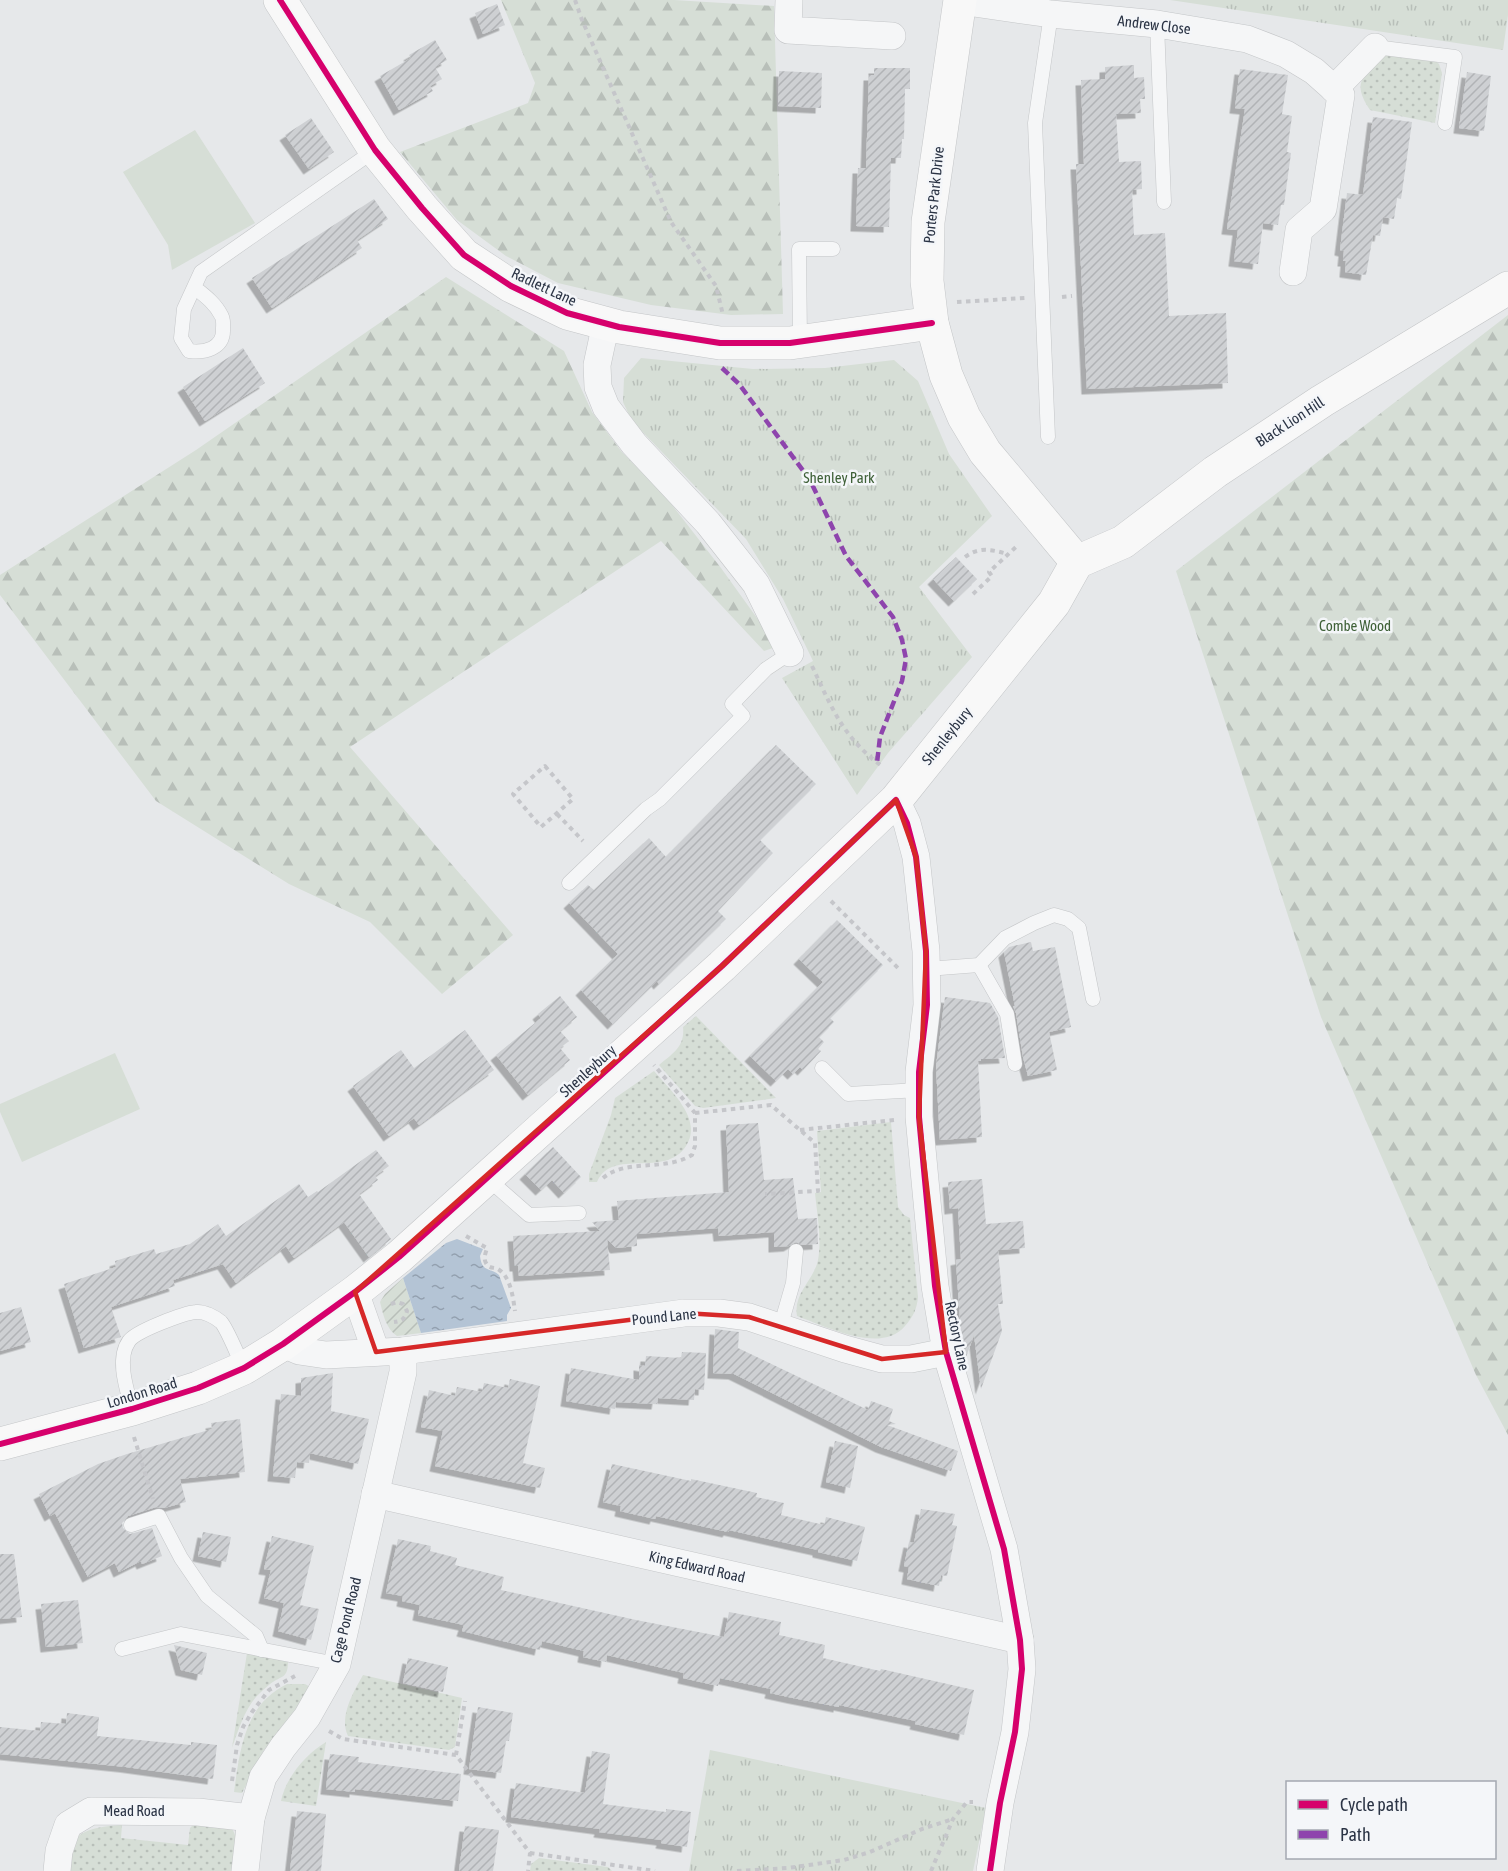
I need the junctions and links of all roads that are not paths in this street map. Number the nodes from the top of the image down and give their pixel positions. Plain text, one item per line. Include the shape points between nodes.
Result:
1 (280, 0) edge
2 (789, 0) edge
3 (960, 1) edge
4 (1052, 14) junction
5 (1157, 24) junction
6 (892, 36) dead end
7 (1375, 47) joint
8 (1334, 89) junction
9 (1445, 123) dead end
10 (375, 150) junction
11 (1164, 202) dead end
12 (833, 249) dead end
13 (1293, 272) dead end
14 (194, 287) junction
15 (1508, 288) edge
16 (606, 323) junction
17 (932, 323) junction
18 (800, 342) junction
19 (1048, 437) dead end
20 (1077, 562) junction
21 (790, 653) joint
22 (896, 800) junction
23 (569, 883) dead end
24 (979, 965) junction
25 (927, 969) junction
26 (1093, 999) dead end
27 (1015, 1064) dead end
28 (822, 1068) dead end
29 (919, 1090) junction
30 (488, 1179) junction
31 (579, 1213) dead end
32 (796, 1251) dead end
33 (355, 1292) junction
34 (780, 1328) junction
35 (283, 1344) junction
36 (403, 1351) junction
37 (376, 1352) junction
38 (946, 1352) junction
39 (244, 1368) junction
40 (129, 1410) junction
41 (1, 1440) edge
42 (375, 1494) junction
43 (131, 1525) dead end
44 (1020, 1640) junction
45 (123, 1649) dead end
46 (262, 1650) junction
47 (324, 1662) junction
48 (239, 1816) junction
49 (57, 1871) edge
50 (245, 1871) edge
51 (990, 1871) edge

1 - 10 main road, Radlett Lane
2 - 6 street via 788,30
3 - 4 street, Andrew Close
3 - 17 main road, Porters Park Drive via 928,222 927,281
4 - 5 street, Andrew Close
4 - 19 lane via 1035,123
5 - 8 street, Andrew Close via 1247,39 1286,54
5 - 11 lane
7 - 8 street
7 - 9 lane via 1455,57
8 - 13 street via 1341,95 1323,209 1299,230
10 - 14 lane via 201,272
10 - 16 main road, Radlett Lane via 464,255 511,286 548,304
12 - 18 lane via 799,249
14 - 14 lane via 184,309 181,338 189,351 201,353 216,347 224,334 223,317
15 - 20 main road, Black Lion Hill via 1312,408 1215,472 1123,542
16 - 18 main road, Radlett Lane via 720,343
16 - 21 street via 597,365 598,387 606,407 756,584
17 - 18 main road, Radlett Lane
17 - 20 main road, Porters Park Drive via 946,375 985,452
20 - 22 main road, Shenleybury via 1054,603
21 - 23 lane via 766,669 732,704 742,716
22 - 25 street, Rectory Lane via 916,857
22 - 30 main road, Shenleybury
24 - 25 lane
24 - 26 lane via 1005,938 1024,928 1054,915 1068,919 1079,928
24 - 27 lane via 1007,1014
25 - 29 street, Rectory Lane
28 - 29 lane via 848,1094
29 - 38 street, Rectory Lane via 935,1286
30 - 31 lane via 529,1215
30 - 33 main road, Shenleybury
32 - 34 lane via 793,1283
33 - 35 main road, Shenleybury
33 - 37 street
34 - 36 street, Pound Lane via 749,1317 684,1313
34 - 38 street, Pound Lane via 882,1359 911,1359
35 - 37 street, Pound Lane via 299,1351 326,1354
35 - 39 main road, London Road
36 - 37 street, Pound Lane
36 - 42 street, Cage Pond Road via 403,1372
38 - 44 street, Rectory Lane via 1004,1549
39 - 40 main road, London Road via 198,1388
39 - 40 lane via 222,1323 210,1315 196,1312 145,1328 129,1341 123,1358
40 - 41 main road, London Road
42 - 44 street, King Edward Road
42 - 47 street, Cage Pond Road
43 - 46 lane via 159,1516 207,1596 256,1636
44 - 51 street, Rectory Lane via 1022,1669 1015,1732
45 - 46 lane via 181,1634
46 - 47 lane
47 - 48 street, Cage Pond Road via 307,1717
48 - 49 street, Mead Road via 91,1811 68,1824
48 - 50 street, Cage Pond Road

